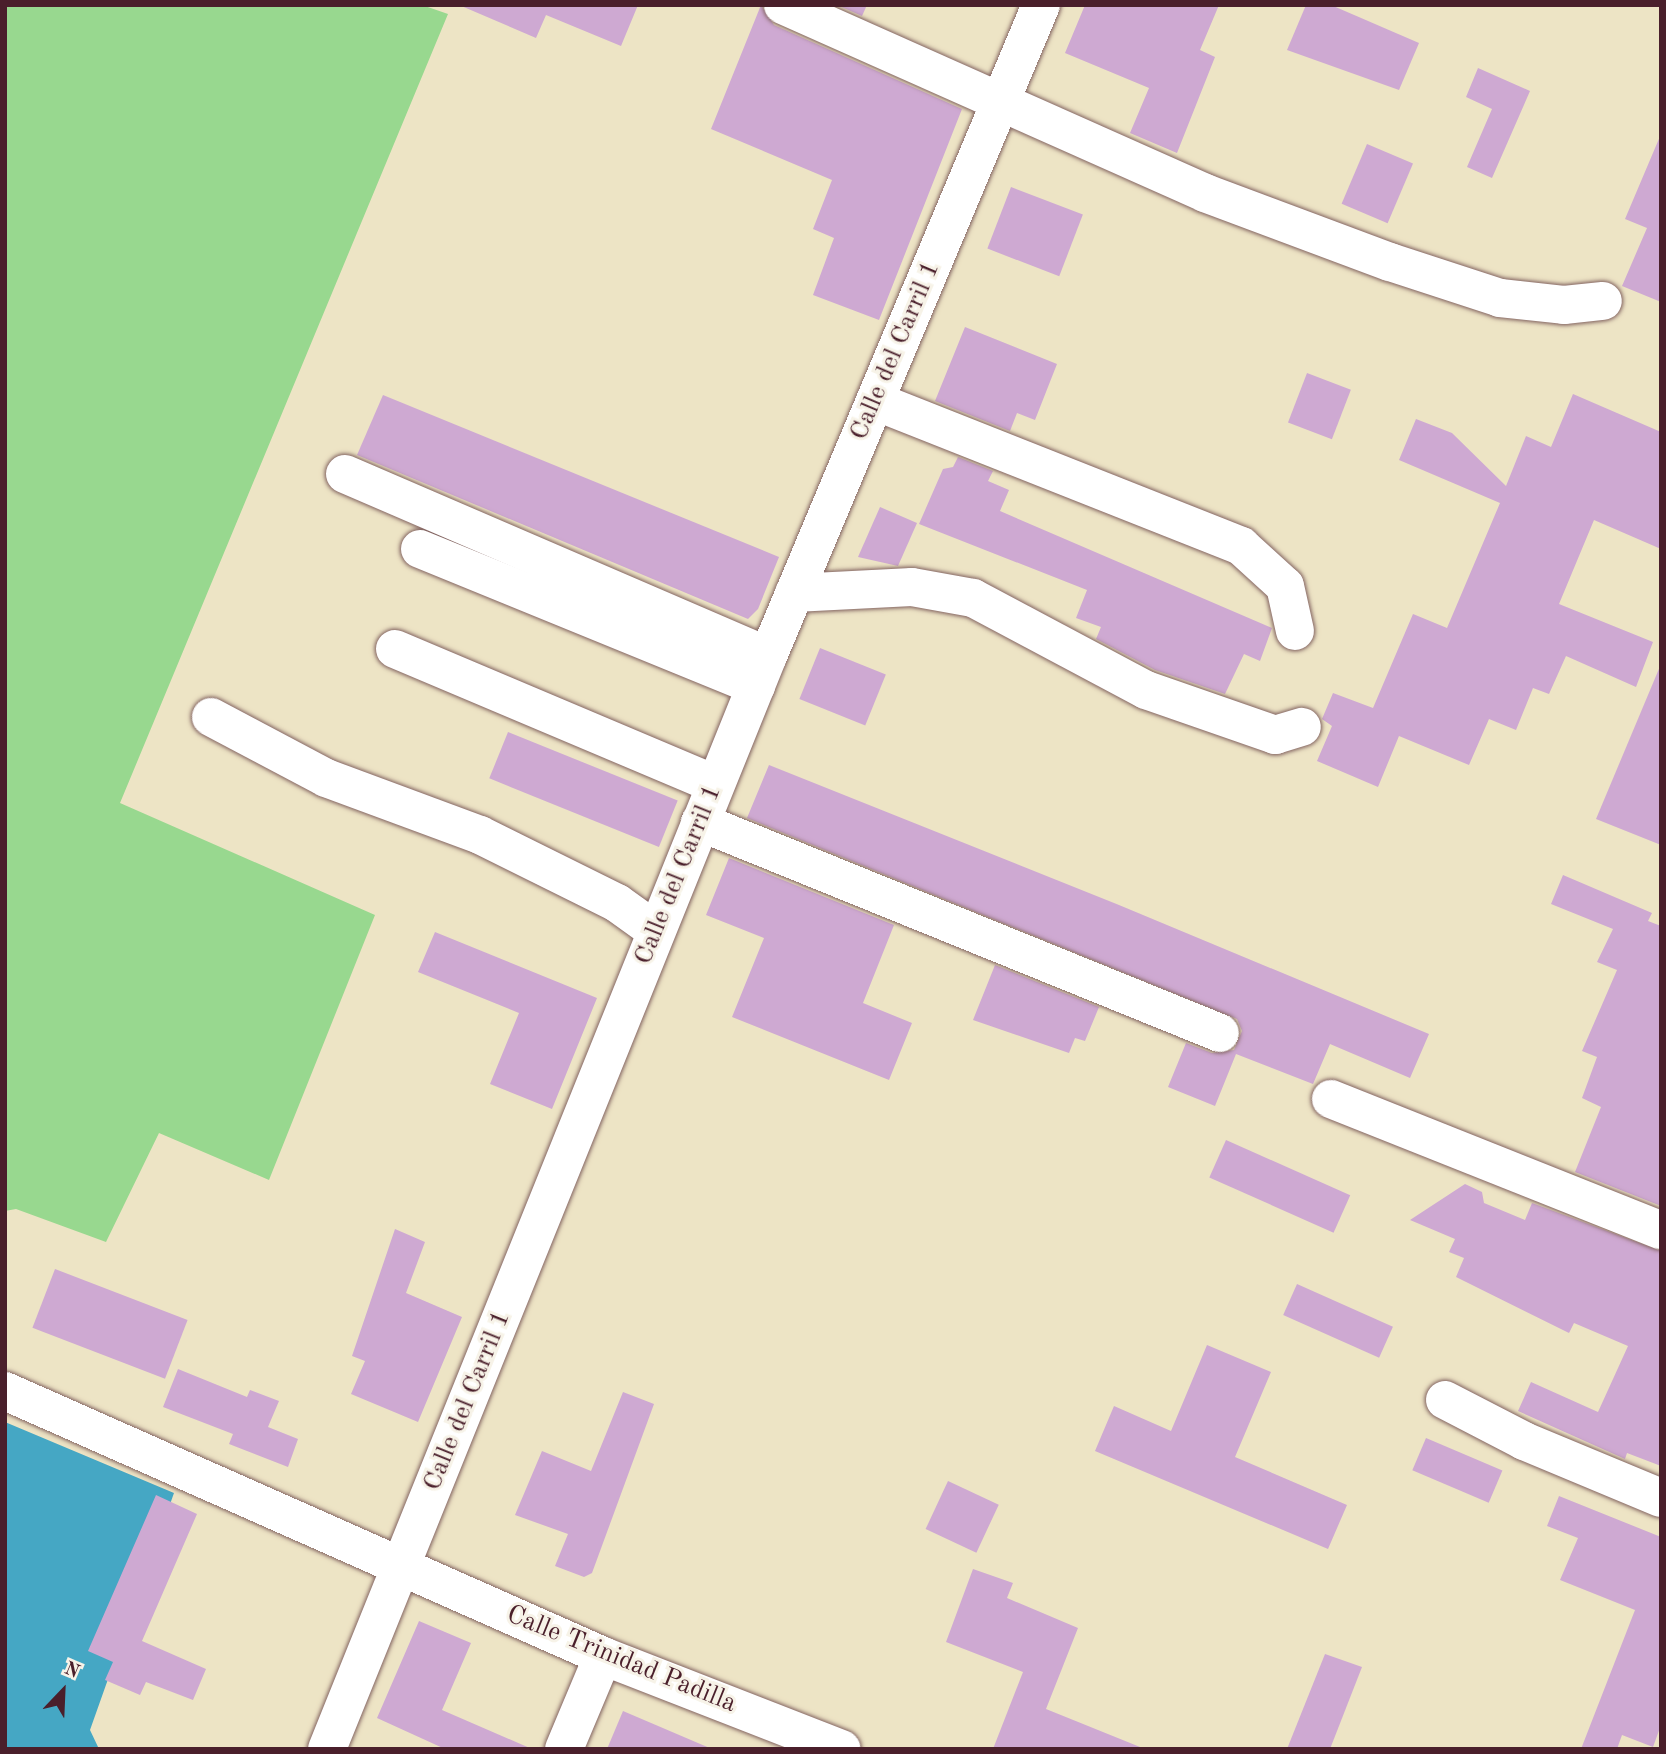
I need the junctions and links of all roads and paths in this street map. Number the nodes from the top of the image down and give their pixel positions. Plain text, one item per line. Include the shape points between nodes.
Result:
1 (783, 5) edge
2 (1041, 5) edge
3 (1002, 97) junction
4 (1603, 301) dead end
5 (875, 401) junction
6 (345, 474) dead end
7 (420, 549) dead end
8 (794, 593) junction
9 (1295, 631) dead end
10 (395, 649) dead end
11 (762, 671) junction
12 (211, 717) dead end
13 (1302, 726) dead end
14 (715, 784) junction
15 (700, 822) junction
16 (656, 931) junction
17 (1220, 1032) dead end
18 (1331, 1099) dead end
19 (1661, 1230) edge
20 (5, 1391) edge
21 (1445, 1400) dead end
22 (1661, 1497) edge
23 (402, 1566) junction
24 (603, 1656) junction
25 (831, 1747) edge
26 (327, 1749) edge
27 (564, 1749) edge

1 - 3 street
2 - 3 street, Calle del Carril 1
3 - 4 street via 1205,193 1402,266 1500,298
3 - 5 street, Calle del Carril 1
5 - 8 street, Calle del Carril 1
5 - 9 street via 1241,546 1284,586
6 - 11 street
7 - 11 street
8 - 11 street, Calle del Carril 1
8 - 13 street via 912,587 973,598 1146,691 1275,734
10 - 14 street
11 - 14 street, Calle del Carril 1
12 - 16 street via 326,778 480,835 617,903
14 - 15 street, Calle del Carril 1
15 - 16 street, Calle del Carril 1
15 - 17 street
16 - 23 street, Calle del Carril 1
18 - 19 street
20 - 23 street, Calle Trinidad Padilla
21 - 22 street via 1524,1441
23 - 24 street, Calle Trinidad Padilla
23 - 26 street, Calle del Carril 1
24 - 25 street, Calle Trinidad Padilla
24 - 27 street

